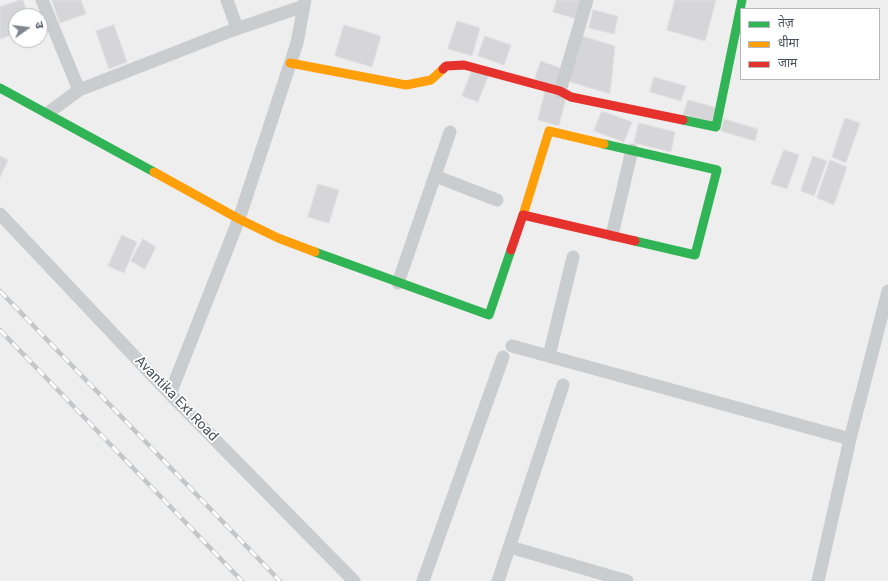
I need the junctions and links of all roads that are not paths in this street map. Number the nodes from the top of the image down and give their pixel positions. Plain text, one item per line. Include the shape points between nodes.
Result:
1 (42, 0) edge
2 (227, 0) edge
3 (587, 0) edge
4 (305, 3) edge
5 (740, 10) edge
6 (233, 30) junction
7 (290, 63) junction
8 (0, 88) edge
9 (79, 90) junction
10 (560, 91) junction
11 (48, 113) junction
12 (450, 132) dead end
13 (632, 150) junction
14 (435, 176) junction
15 (497, 200) dead end
16 (0, 214) edge
17 (523, 215) junction
18 (239, 219) junction
19 (612, 235) junction
20 (573, 257) dead end
21 (398, 283) junction
22 (888, 291) edge
23 (512, 346) dead end
24 (549, 356) junction
25 (502, 357) dead end
26 (563, 385) dead end
27 (170, 394) junction
28 (850, 439) junction
29 (510, 547) junction
30 (354, 581) edge
31 (423, 581) edge
32 (498, 581) edge
33 (627, 581) edge
34 (818, 581) edge

1 - 9 street
2 - 6 street via 236,25
3 - 10 street
4 - 6 street
4 - 7 street
5 - 10 street via 716,127 571,97
6 - 9 street
7 - 10 street via 406,85 431,80 446,66 464,66
7 - 18 street
8 - 11 street
9 - 11 street
11 - 18 street
12 - 14 street
13 - 17 street via 549,131
13 - 19 street
13 - 19 street via 717,170 695,255
14 - 15 street
14 - 21 street
16 - 27 street, Avantika Ext Road
17 - 19 street
17 - 21 street via 489,315
18 - 21 street via 278,238
18 - 27 street
20 - 24 street
22 - 28 street
23 - 24 street
24 - 28 street
25 - 31 street
26 - 29 street
27 - 30 street, Avantika Ext Road
28 - 34 street
29 - 32 street
29 - 33 street

